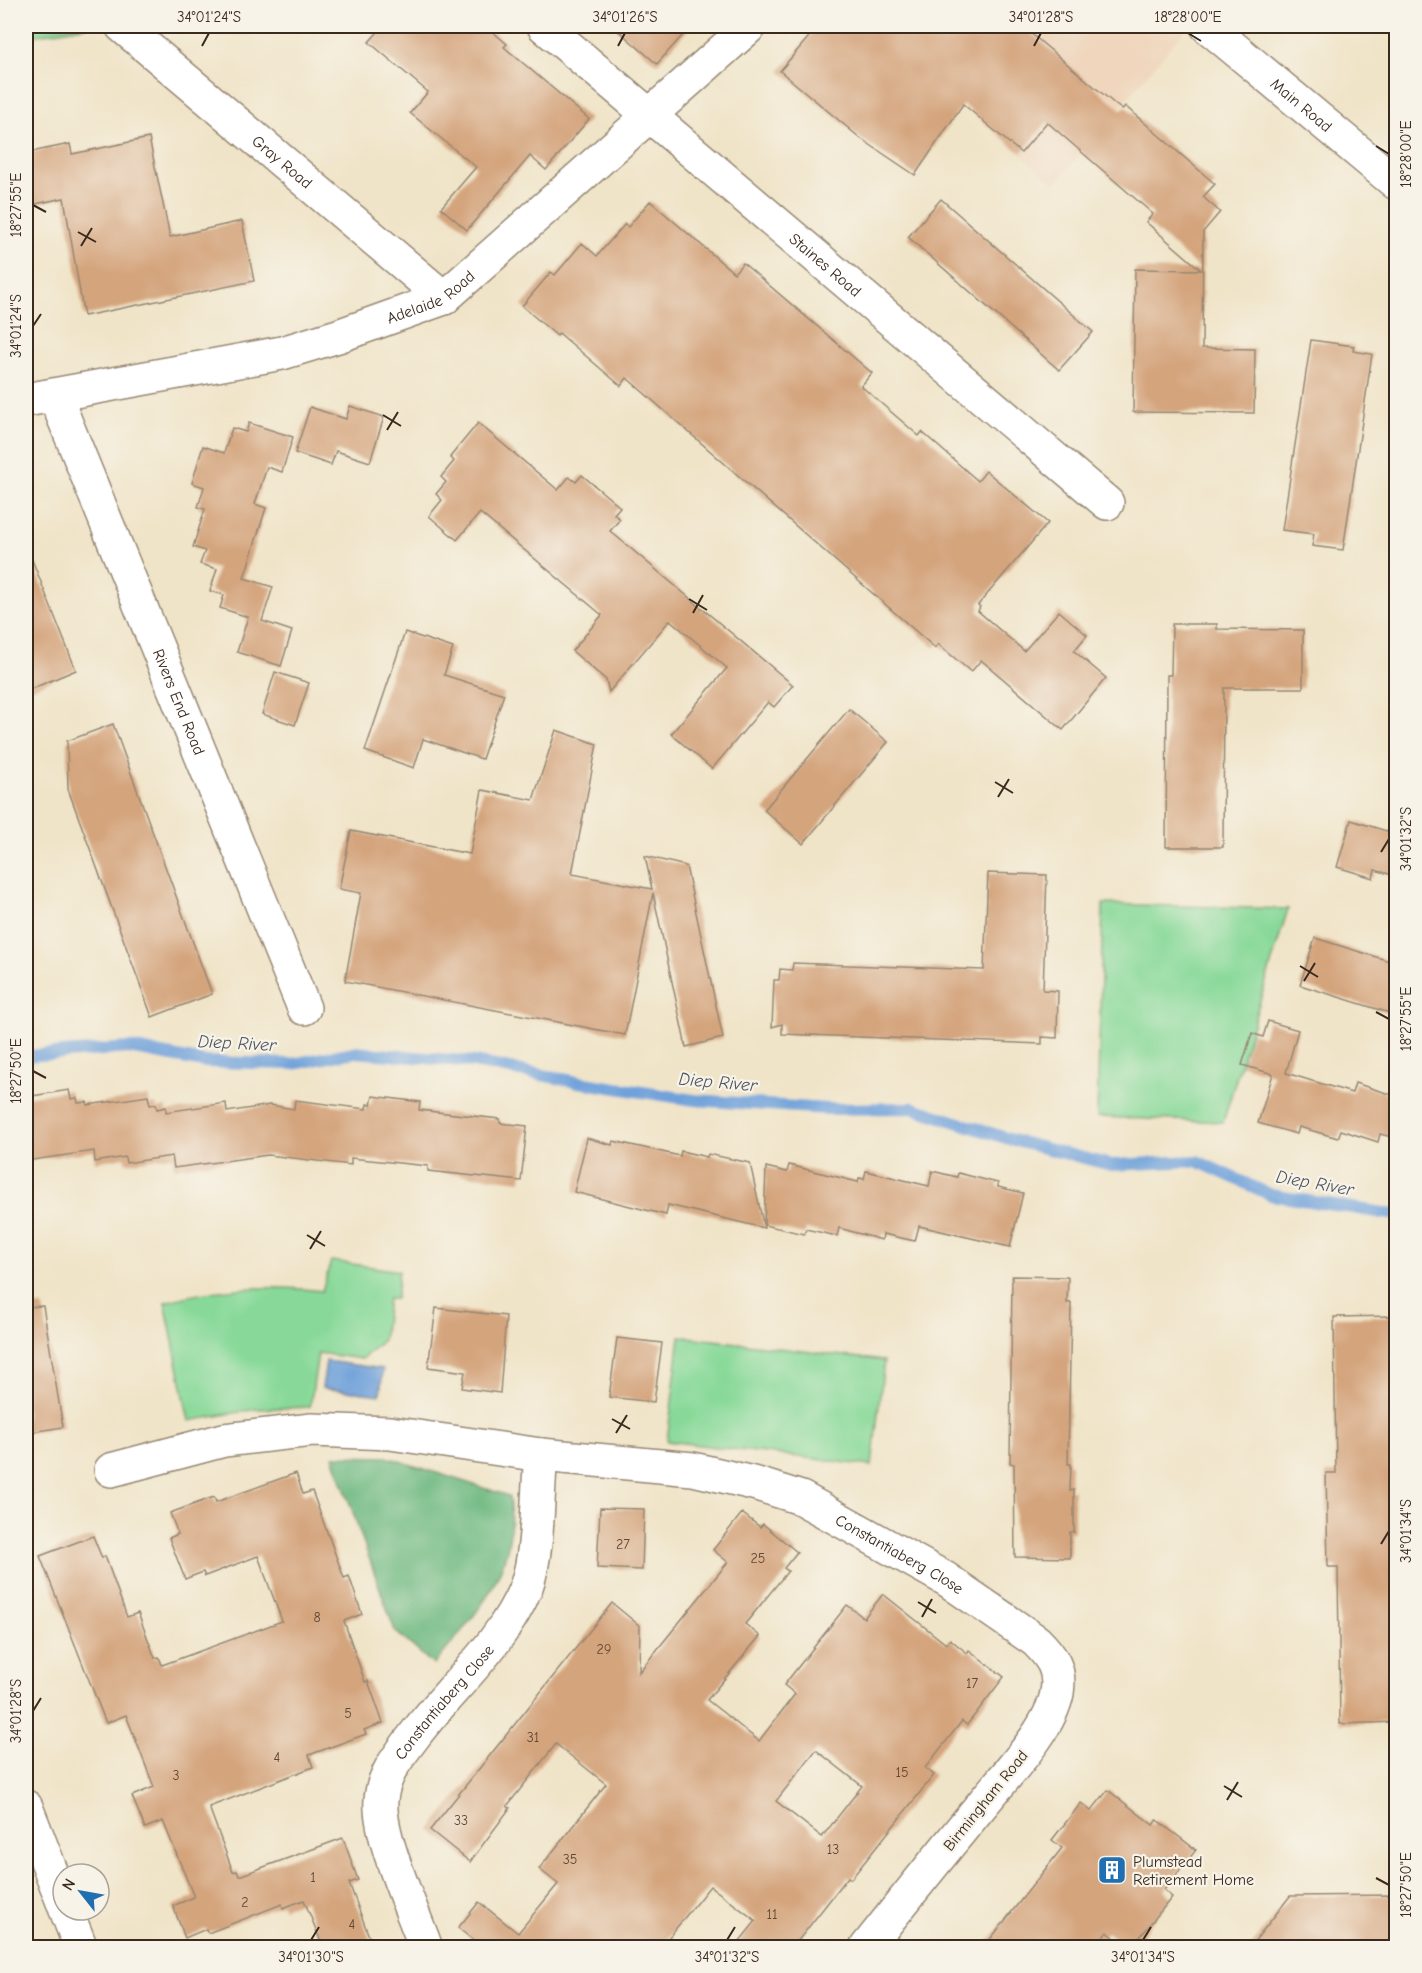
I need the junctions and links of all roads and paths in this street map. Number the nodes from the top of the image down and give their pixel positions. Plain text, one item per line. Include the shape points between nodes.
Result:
1 (122, 26) edge
2 (544, 26) edge
3 (750, 26) edge
4 (1207, 26) edge
5 (651, 116) junction
6 (1396, 183) edge
7 (444, 298) junction
8 (40, 398) edge
9 (1107, 503) dead end
10 (304, 1008) dead end
11 (541, 1455) junction
12 (111, 1470) dead end
13 (1036, 1641) joint
14 (26, 1807) edge
15 (51, 1871) edge
16 (71, 1922) edge
17 (81, 1947) edge
18 (426, 1947) edge
19 (866, 1947) edge

1 - 7 street, Gray Road
2 - 5 street, Staines Road
3 - 5 street, Adelaide Road
4 - 6 street, Main Road
5 - 7 street, Adelaide Road
5 - 9 street, Staines Road
7 - 8 street, Adelaide Road via 282,353
8 - 10 street, Rivers End Road
11 - 12 street, Constantiaberg Close via 390,1433 312,1430 224,1440
11 - 13 street, Constantiaberg Close via 693,1469 801,1498 946,1579
11 - 18 street, Constantiaberg Close via 531,1568 525,1588 494,1640 423,1725 383,1783 381,1822
13 - 19 street, Birmingham Road via 1058,1669 1051,1713 1024,1752
14 - 15 street
16 - 17 street

